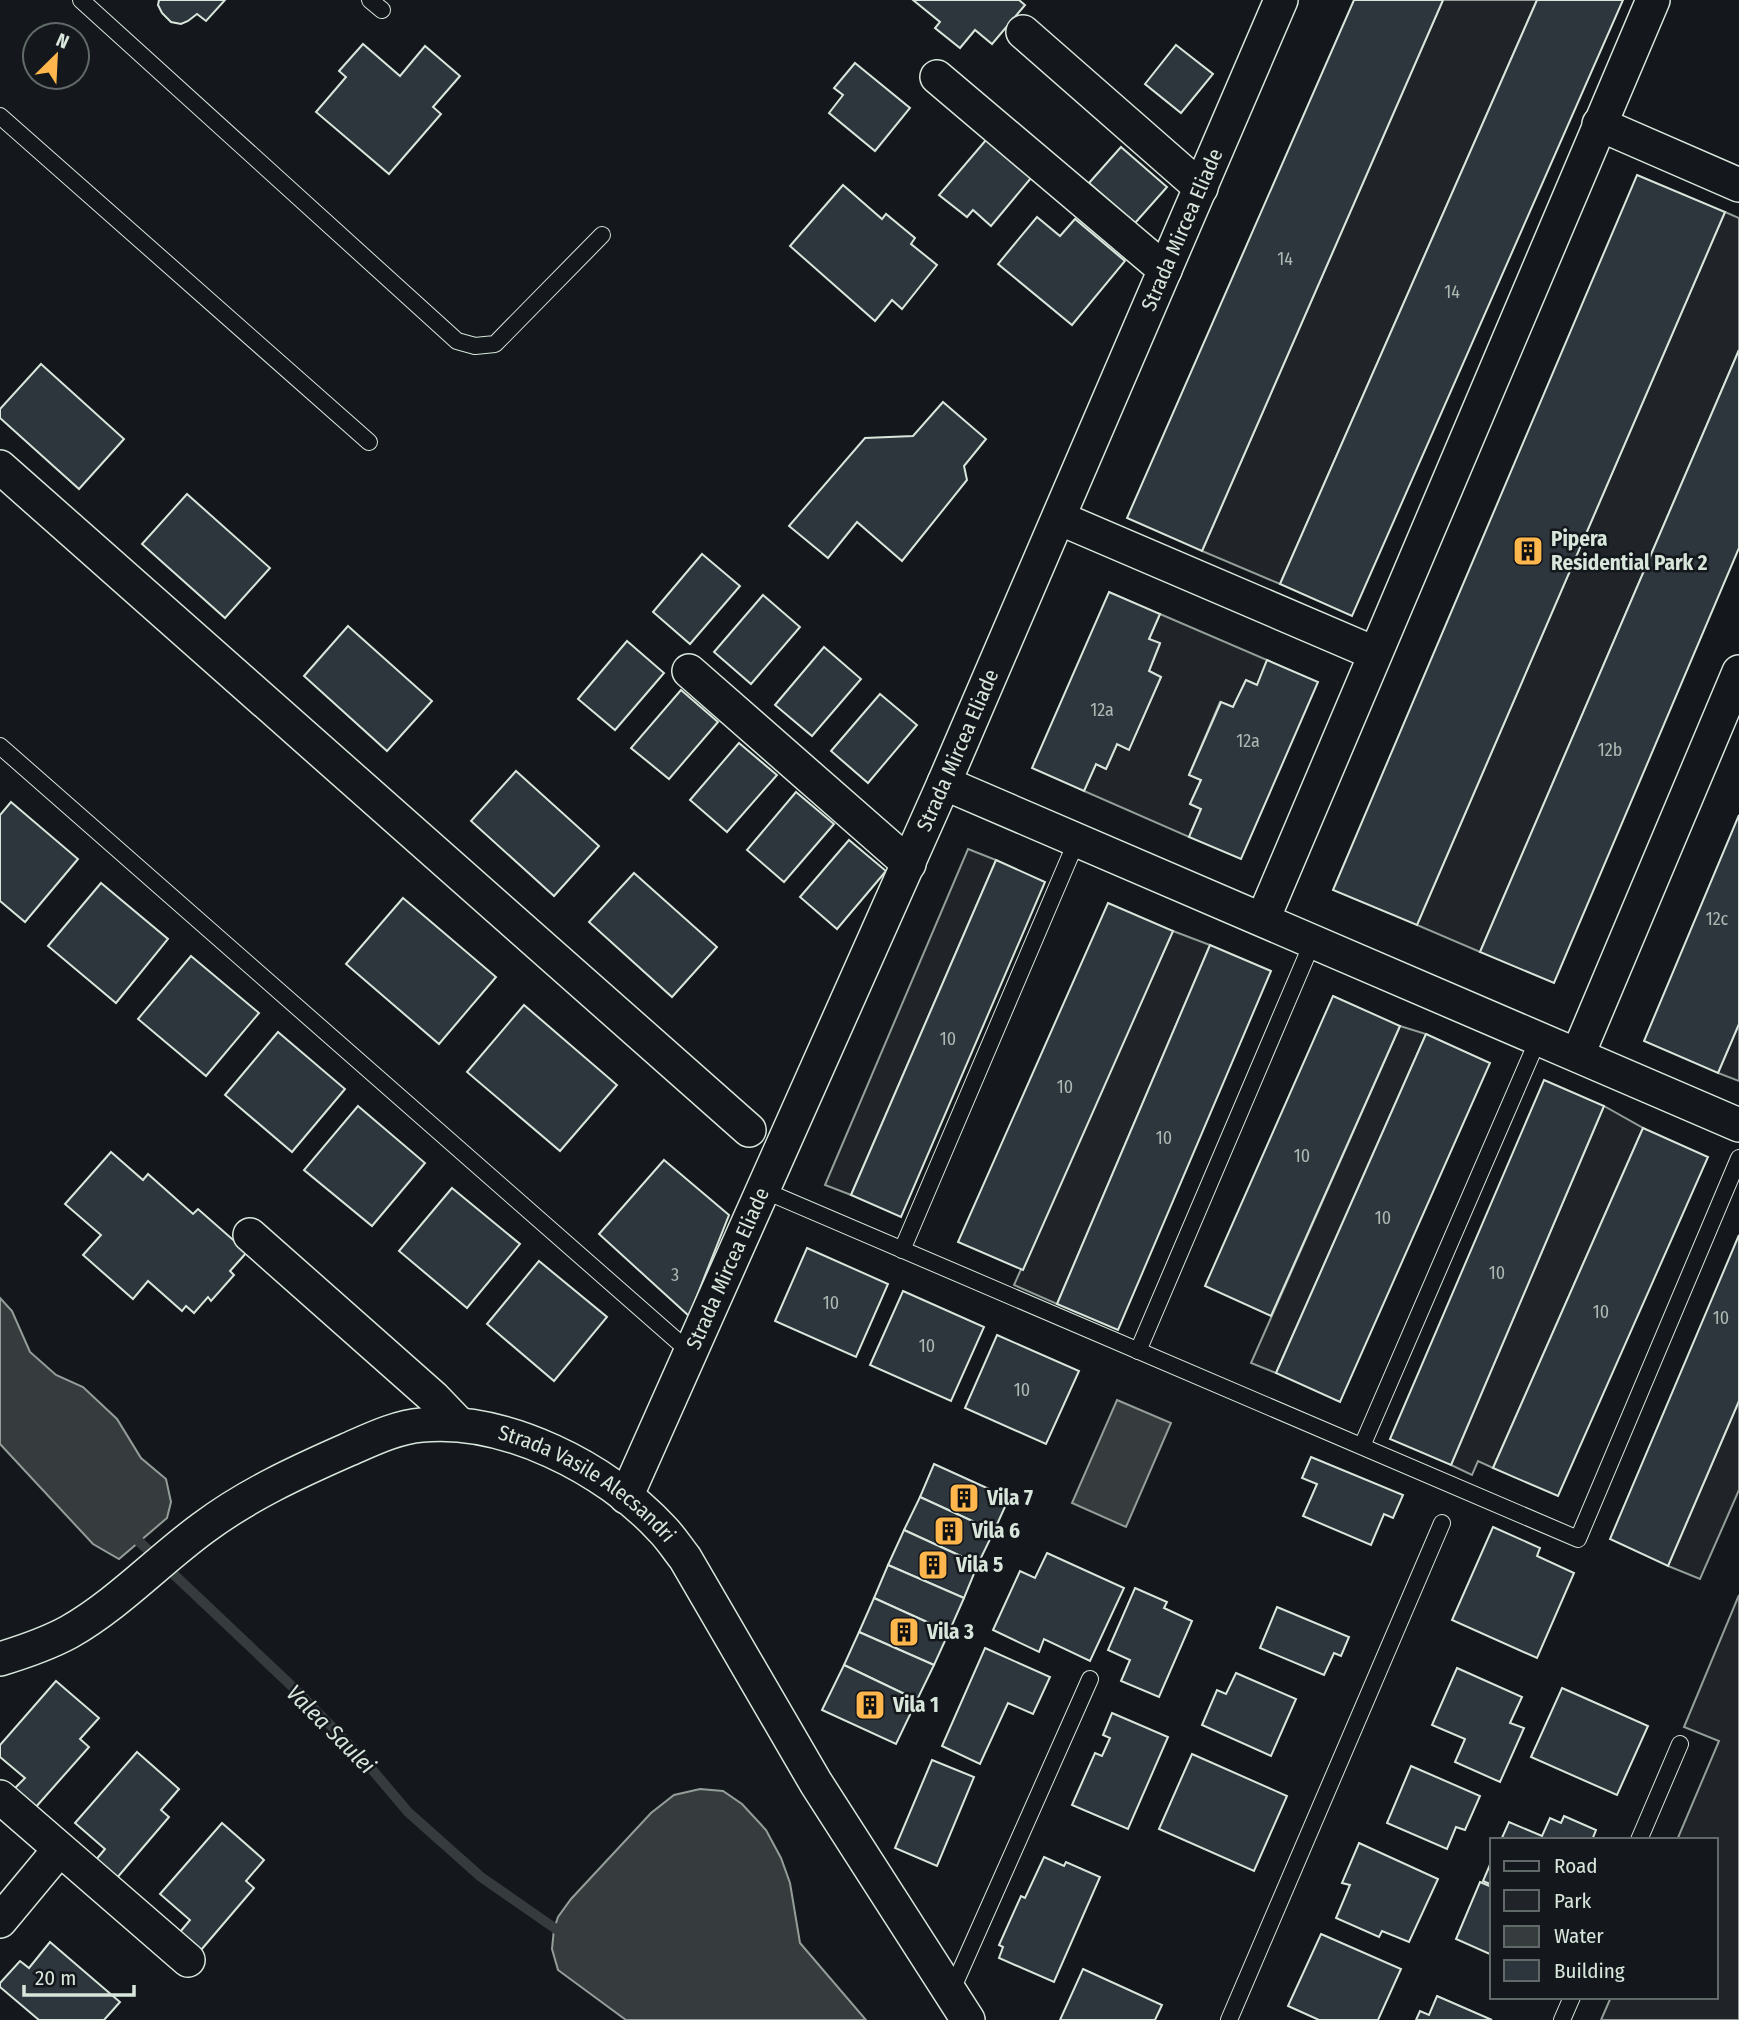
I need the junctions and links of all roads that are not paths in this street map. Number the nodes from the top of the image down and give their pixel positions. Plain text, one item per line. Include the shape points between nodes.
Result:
1 (80, 0) edge
2 (1281, 0) edge
3 (1653, 0) edge
4 (1023, 32) dead end
5 (937, 77) dead end
6 (0, 116) edge
7 (1599, 124) junction
8 (1739, 185) edge
9 (1201, 188) junction
10 (602, 235) dead end
11 (1165, 270) junction
12 (369, 442) dead end
13 (0, 467) edge
14 (1059, 518) junction
15 (1374, 653) junction
16 (690, 671) dead end
17 (1739, 672) edge
18 (0, 747) edge
19 (944, 783) junction
20 (1077, 840) junction
21 (909, 864) junction
22 (1263, 919) junction
23 (1313, 941) junction
24 (1539, 1037) junction
25 (1578, 1054) junction
26 (1739, 1125) edge
27 (749, 1130) dead end
28 (1739, 1158) edge
29 (763, 1190) junction
30 (250, 1235) dead end
31 (902, 1250) junction
32 (1138, 1351) junction
33 (691, 1353) junction
34 (458, 1423) junction
35 (1362, 1446) junction
36 (626, 1497) junction
37 (1442, 1523) dead end
38 (0, 1660) edge
39 (1090, 1679) dead end
40 (1680, 1744) dead end
41 (0, 1797) edge
42 (1640, 1838) edge
43 (60, 1850) junction
44 (0, 1921) edge
45 (188, 1960) dead end
46 (1571, 1999) edge
47 (959, 2007) edge
48 (1229, 2020) edge
49 (1562, 2020) edge

1 - 10 lane via 457,341 475,346 495,344
2 - 9 street, Strada Mircea Eliade
3 - 7 street
4 - 9 street
5 - 11 street
6 - 12 lane
7 - 8 street
7 - 15 street
9 - 11 street, Strada Mircea Eliade
11 - 14 street, Strada Mircea Eliade
13 - 27 street
14 - 15 street
14 - 19 street, Strada Mircea Eliade
15 - 22 street
16 - 21 street
17 - 25 street
18 - 33 lane
19 - 20 street
19 - 21 street, Strada Mircea Eliade
20 - 22 street
20 - 31 lane
21 - 29 street, Strada Mircea Eliade
22 - 23 street
23 - 24 street
23 - 32 lane
24 - 25 street
24 - 35 lane
25 - 26 street
28 - 35 lane via 1578,1539
29 - 31 lane
29 - 33 street, Strada Mircea Eliade
30 - 34 street
31 - 32 lane
32 - 35 lane
33 - 36 street, Strada Mircea Eliade
34 - 36 street, Strada Vasile Alecsandri via 494,1429 538,1445 594,1474
34 - 38 street, Strada Vasile Alecsandri via 418,1425 386,1434 303,1469 227,1511 69,1632
36 - 47 street, Strada Vasile Alecsandri via 662,1529 685,1558 816,1783
37 - 48 lane
39 - 47 lane
40 - 42 lane
41 - 43 street
43 - 44 street
43 - 45 street
46 - 49 lane

